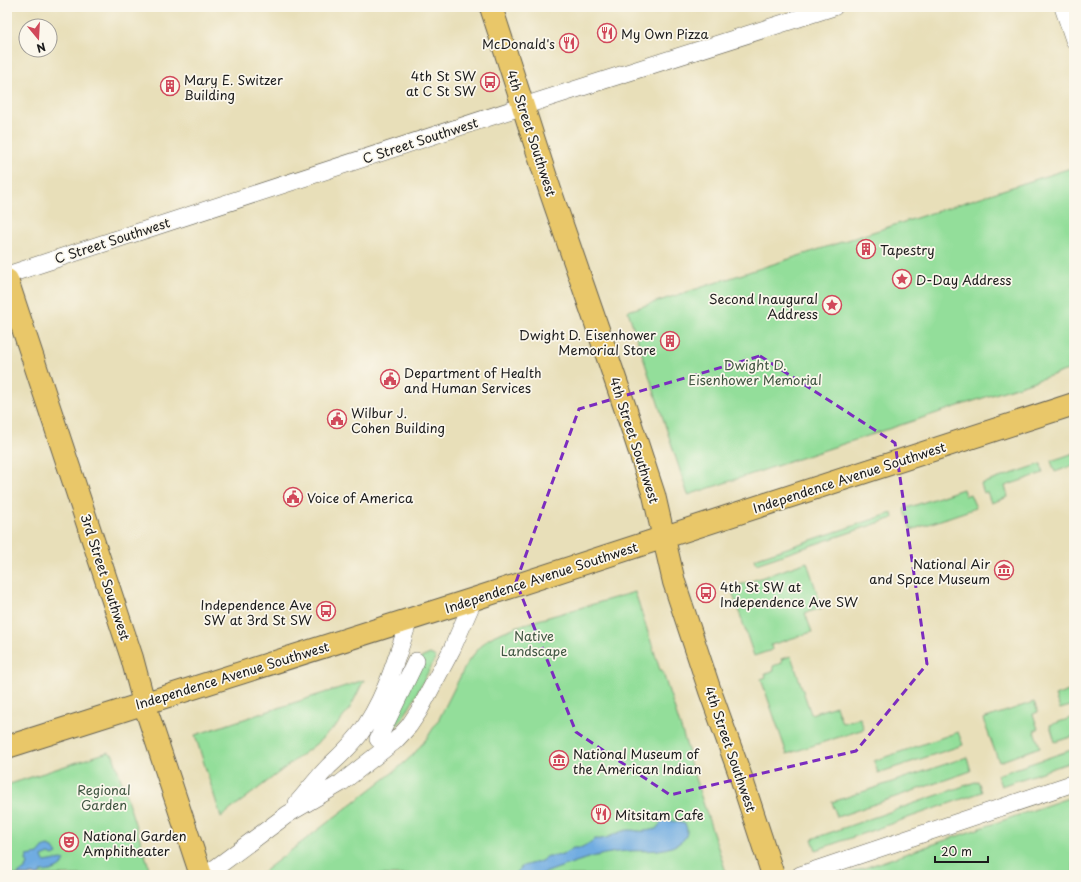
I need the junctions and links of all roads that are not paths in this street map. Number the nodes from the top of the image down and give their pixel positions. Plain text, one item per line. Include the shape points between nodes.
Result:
1 (491, 7) edge
2 (834, 7) edge
3 (1063, 7) edge
4 (1074, 40) edge
5 (523, 106) junction
6 (7, 275) edge
7 (7, 280) edge
8 (1074, 404) edge
9 (664, 537) junction
10 (474, 599) junction
11 (409, 620) junction
12 (416, 661) dead end
13 (144, 703) junction
14 (378, 739) dead end
15 (7, 747) edge
16 (1074, 783) edge
17 (288, 814) junction
18 (201, 875) edge
19 (206, 875) edge
20 (773, 875) edge
21 (800, 875) edge

1 - 5 main road, 4th Street Southwest
2 - 5 street, C Street Southwest
3 - 4 street
5 - 6 street, C Street Southwest
5 - 9 main road, 4th Street Southwest via 552,197 632,424
7 - 13 main road, 3rd Street Southwest via 132,658
8 - 9 main road, Independence Avenue Southwest
9 - 10 main road, Independence Avenue Southwest
9 - 20 main road, 4th Street Southwest via 674,582
10 - 11 main road, Independence Avenue Southwest
10 - 17 street via 452,649 409,726 395,741 341,783
11 - 13 main road, Independence Avenue Southwest
11 - 17 street via 383,694 372,715 346,750
12 - 14 street
13 - 15 main road, Independence Avenue Southwest
13 - 18 main road, 3rd Street Southwest
16 - 21 street
17 - 19 street

